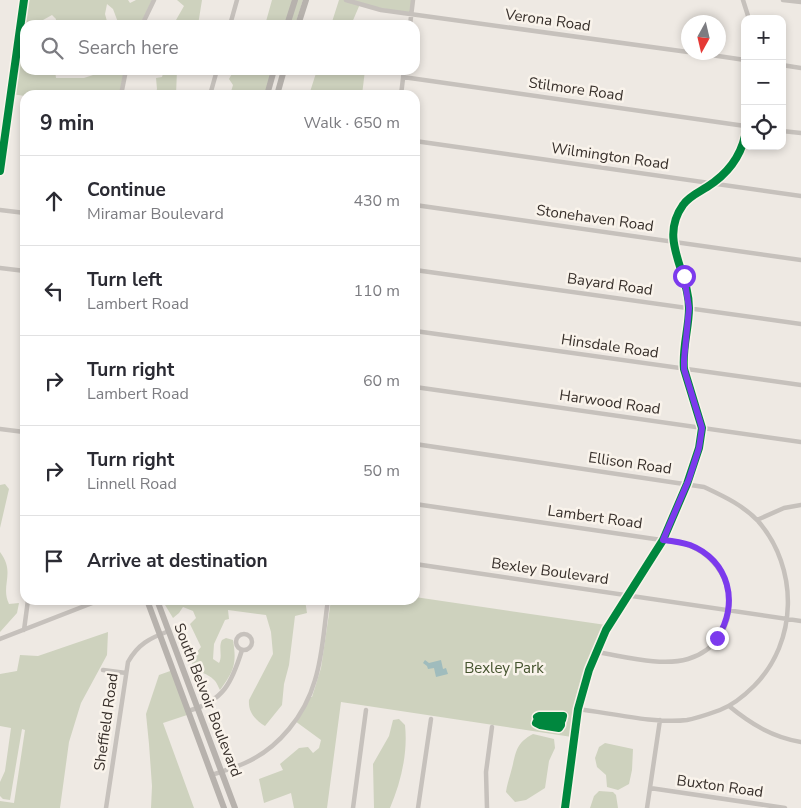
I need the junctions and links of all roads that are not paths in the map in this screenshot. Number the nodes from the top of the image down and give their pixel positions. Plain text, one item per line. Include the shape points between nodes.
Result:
1 (24, 0) edge
2 (154, 0) edge
3 (238, 0) edge
4 (295, 0) edge
5 (306, 0) edge
6 (346, 0) edge
7 (413, 0) edge
8 (743, 0) edge
9 (783, 0) edge
10 (801, 2) edge
11 (412, 14) junction
12 (748, 15) edge
13 (21, 20) edge
14 (144, 20) edge
15 (232, 20) edge
16 (289, 20) edge
17 (300, 20) edge
18 (411, 20) edge
19 (20, 28) edge
20 (681, 51) edge
21 (726, 57) edge
22 (741, 59) edge
23 (786, 66) edge
24 (801, 68) edge
25 (125, 75) edge
26 (216, 75) edge
27 (273, 75) edge
28 (283, 75) edge
29 (403, 77) joint
30 (122, 90) edge
31 (211, 90) edge
32 (268, 90) edge
33 (278, 90) edge
34 (402, 90) edge
35 (741, 125) edge
36 (786, 131) edge
37 (801, 133) edge
38 (420, 142) edge
39 (741, 147) edge
40 (0, 171) edge
41 (713, 183) junction
42 (801, 196) edge
43 (420, 206) edge
44 (0, 210) edge
45 (20, 212) edge
46 (673, 241) junction
47 (801, 260) edge
48 (0, 268) edge
49 (20, 270) edge
50 (420, 271) edge
51 (689, 308) junction
52 (801, 324) edge
53 (420, 332) edge
54 (684, 369) junction
55 (801, 386) edge
56 (420, 388) edge
57 (702, 428) junction
58 (0, 429) edge
59 (20, 432) edge
60 (801, 442) edge
61 (420, 445) edge
62 (687, 484) junction
63 (420, 505) edge
64 (801, 505) edge
65 (757, 520) junction
66 (663, 540) junction
67 (420, 565) edge
68 (629, 595) junction
69 (27, 605) edge
70 (87, 605) edge
71 (149, 605) edge
72 (159, 605) edge
73 (327, 605) edge
74 (729, 611) junction
75 (787, 618) junction
76 (801, 620) edge
77 (24, 630) junction
78 (168, 631) junction
79 (160, 634) junction
80 (0, 639) edge
81 (242, 650) dead end
82 (596, 652) junction
83 (103, 670) dead end
84 (126, 673) junction
85 (729, 706) junction
86 (198, 708) junction
87 (578, 709) junction
88 (366, 710) dead end
89 (188, 711) junction
90 (431, 719) dead end
91 (660, 720) junction
92 (492, 727) dead end
93 (801, 742) edge
94 (222, 771) junction
95 (212, 775) junction
96 (650, 788) junction
97 (106, 808) edge
98 (224, 808) edge
99 (235, 808) edge
100 (353, 808) edge
101 (418, 808) edge
102 (487, 808) edge
103 (564, 808) edge
104 (647, 808) edge
105 (785, 808) edge

1 - 13 street
2 - 14 street
3 - 15 street
4 - 16 street
5 - 17 street
6 - 11 street, Verona Road via 381,10
7 - 11 street
8 - 12 street
9 - 10 street
11 - 18 street
11 - 20 street, Verona Road
19 - 40 street
21 - 22 street, Verona Road
23 - 24 street
25 - 30 street
26 - 31 street
27 - 32 street
28 - 33 street
29 - 34 street
29 - 35 street, Stilmore Road
36 - 37 street
38 - 41 street, Wilmington Road
39 - 41 street via 722,177
41 - 42 street, Wilmington Road
41 - 46 street via 684,203 675,221
43 - 46 street, Stonehaven Road
44 - 45 street
46 - 47 street, Stonehaven Road
46 - 51 street via 687,288
48 - 49 street
50 - 51 street, Bayard Road
51 - 52 street, Bayard Road
51 - 54 street
53 - 54 street, Hinsdale Road
54 - 55 street, Hinsdale Road
54 - 57 street
56 - 57 street, Harwood Road
57 - 60 street, Harwood Road
57 - 62 street
58 - 59 street
61 - 62 street, Ellison Road
62 - 65 street, Ellison Road via 724,496
62 - 66 street
63 - 66 street, Lambert Road
64 - 65 street via 784,508
65 - 75 street, Ellison Road via 781,559 788,586
66 - 68 street
66 - 74 street, Lambert Road via 690,545 711,558 726,582
67 - 68 street, Bexley Boulevard
68 - 74 street, Bexley Boulevard
68 - 82 street
69 - 77 street
70 - 77 street
71 - 79 street, South Belvoir Boulevard
72 - 78 street, South Belvoir Boulevard
73 - 94 street via 315,681 298,717 268,750
74 - 75 street, Bexley Boulevard
74 - 82 street via 717,638 703,652 689,659 667,662
75 - 76 street, Bexley Boulevard
75 - 85 street, Ellison Road via 772,664 750,690
77 - 80 street
78 - 79 street, Sheffield Road
78 - 86 street, South Belvoir Boulevard
79 - 84 street, Sheffield Road via 135,650
79 - 89 street, South Belvoir Boulevard
81 - 86 street via 227,689 213,702
82 - 87 street
83 - 84 street
84 - 97 street, Sheffield Road
85 - 91 street, Ellison Road via 693,718
85 - 93 street via 762,730
86 - 89 street
86 - 94 street, South Belvoir Boulevard
87 - 91 street, Ellison Road
87 - 103 street
88 - 100 street
89 - 95 street, South Belvoir Boulevard
90 - 101 street
91 - 96 street
92 - 102 street via 486,772
94 - 95 street
94 - 99 street, South Belvoir Boulevard
95 - 98 street, South Belvoir Boulevard
96 - 104 street
96 - 105 street, Buxton Road

